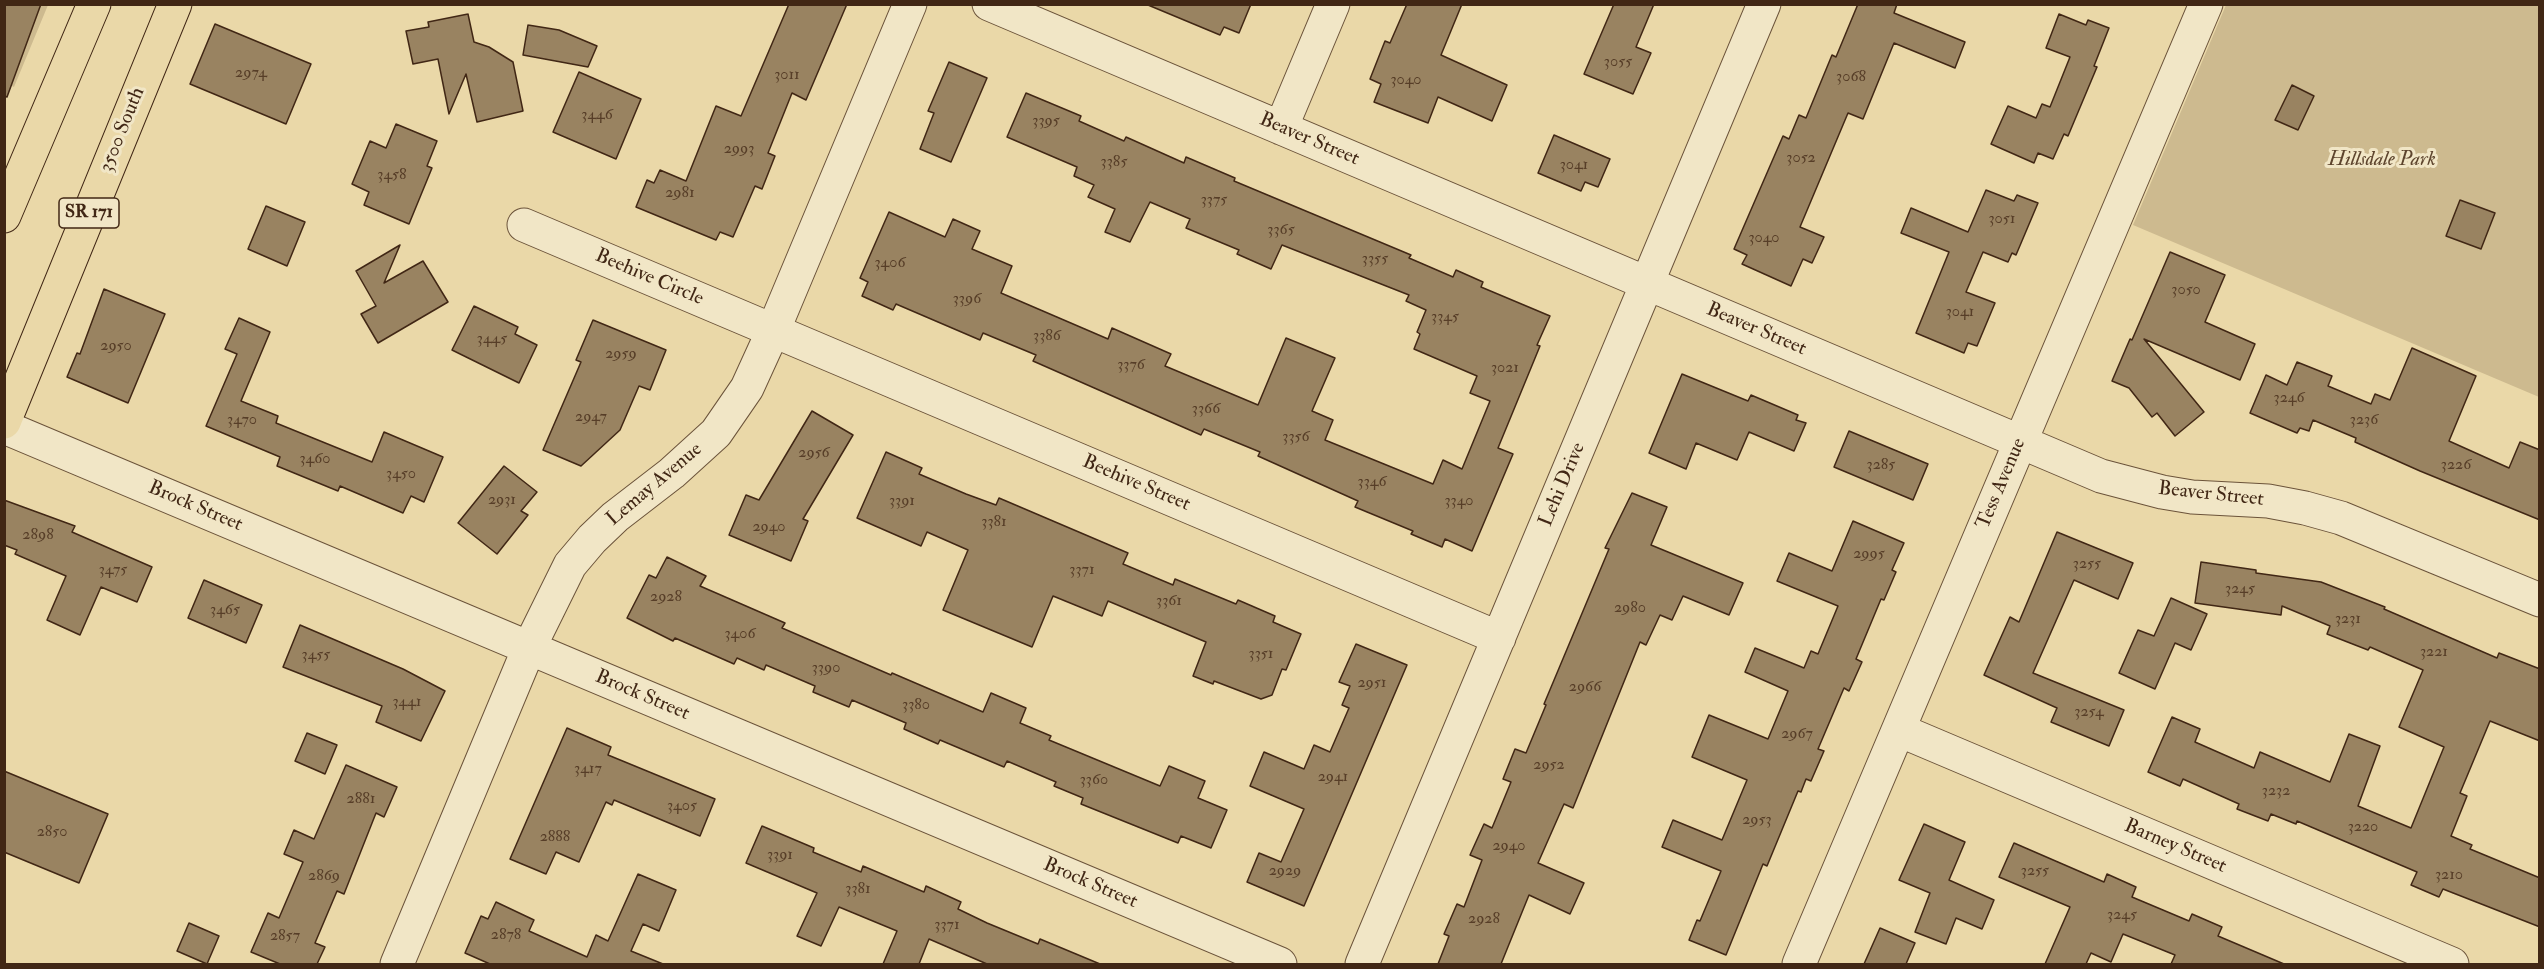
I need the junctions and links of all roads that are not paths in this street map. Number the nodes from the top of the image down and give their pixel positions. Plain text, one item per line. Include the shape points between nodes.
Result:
1 (94, 4) edge
2 (175, 4) edge
3 (910, 4) edge
4 (989, 4) edge
5 (1333, 4) edge
6 (1764, 4) edge
7 (2206, 4) edge
8 (1281, 128) junction
9 (4, 216) edge
10 (524, 225) dead end
11 (1647, 284) junction
12 (773, 331) junction
13 (4, 422) edge
14 (4, 427) edge
15 (2020, 442) junction
16 (2540, 600) edge
17 (1499, 638) junction
18 (529, 648) junction
19 (1899, 730) junction
20 (396, 964) edge
21 (1280, 964) edge
22 (1362, 964) edge
23 (1799, 964) edge
24 (2452, 964) edge

1 - 9 main road
2 - 13 main road, 3500 South / SR 171
3 - 12 street, Lemay Avenue
4 - 8 street, Beaver Street
5 - 8 street
6 - 11 street, Lehi Drive
7 - 15 street, Tess Avenue
8 - 11 street, Beaver Street
10 - 12 street, Beehive Circle
11 - 15 street, Beaver Street
11 - 17 street, Lehi Drive
12 - 17 street, Beehive Street
12 - 18 street, Lemay Avenue via 747,388 716,434 615,517 570,565
14 - 18 street, Brock Street
15 - 16 street, Beaver Street via 2131,485 2192,496 2268,501 2341,518
15 - 19 street, Tess Avenue
17 - 22 street, Lehi Drive
18 - 20 street, Lemay Avenue
18 - 21 street, Brock Street
19 - 23 street, Tess Avenue
19 - 24 street, Barney Street

